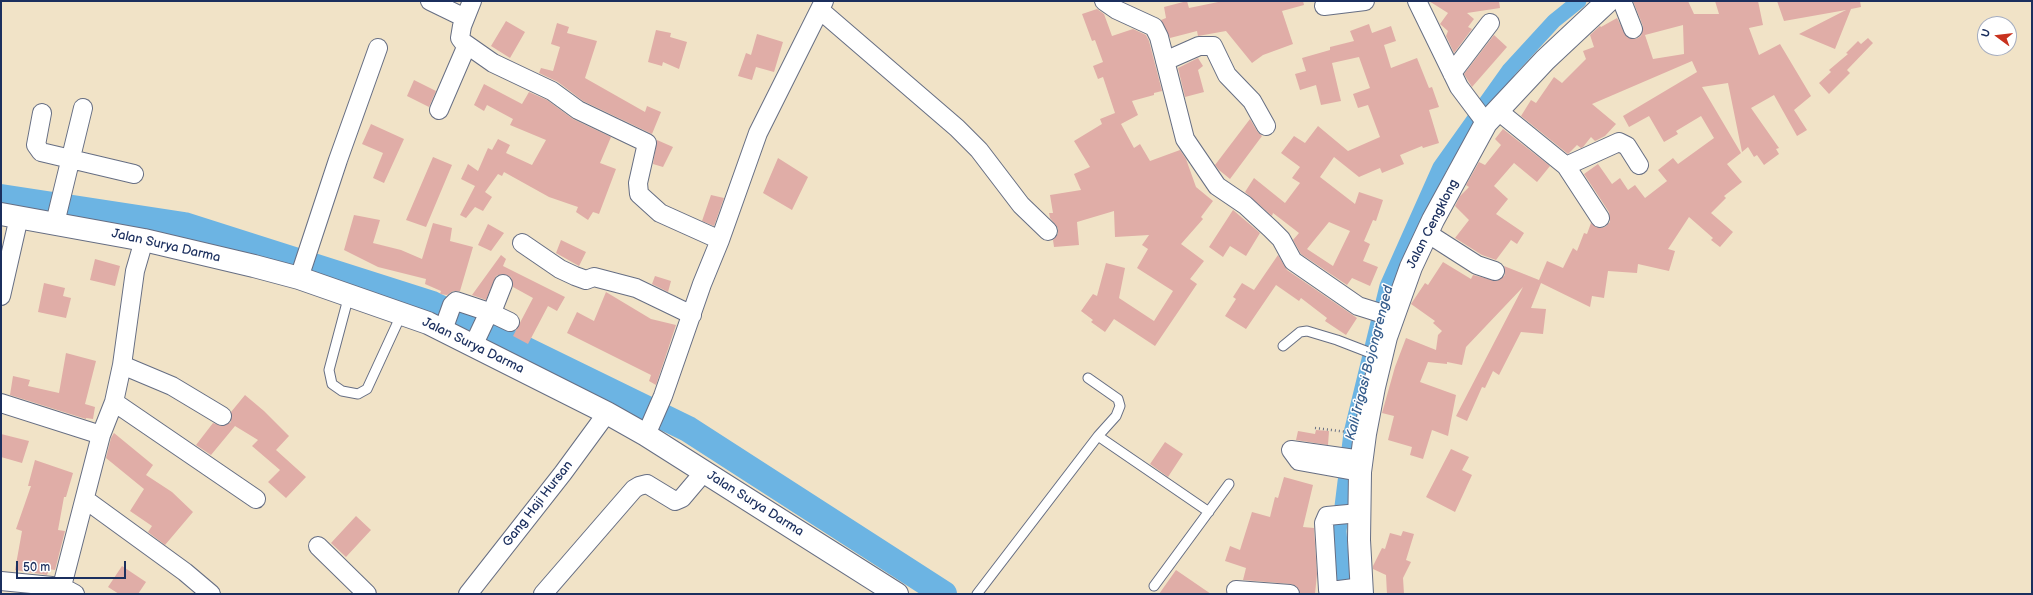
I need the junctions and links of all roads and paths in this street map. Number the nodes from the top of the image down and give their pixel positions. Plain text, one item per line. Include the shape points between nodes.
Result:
1 (430, 1) edge
2 (472, 1) edge
3 (1104, 1) edge
4 (1365, 1) edge
5 (1608, 1) edge
6 (1622, 1) edge
7 (1416, 2) edge
8 (822, 5) edge
9 (1324, 6) dead end
10 (465, 18) junction
11 (1490, 23) dead end
12 (1633, 29) dead end
13 (467, 45) junction
14 (378, 48) dead end
15 (1165, 61) junction
16 (1455, 80) junction
17 (83, 108) dead end
18 (439, 110) dead end
19 (42, 113) dead end
20 (1488, 116) junction
21 (1266, 126) dead end
22 (72, 159) junction
23 (1639, 165) dead end
24 (1566, 166) junction
25 (134, 174) dead end
26 (10, 215) edge
27 (57, 215) junction
28 (1600, 218) dead end
29 (1048, 231) dead end
30 (1427, 233) junction
31 (144, 240) junction
32 (720, 240) junction
33 (522, 243) dead end
34 (1495, 271) dead end
35 (300, 274) junction
36 (503, 284) dead end
37 (349, 295) junction
38 (1, 296) edge
39 (402, 313) junction
40 (489, 314) junction
41 (692, 315) junction
42 (1388, 316) junction
43 (510, 322) dead end
44 (445, 327) junction
45 (475, 340) junction
46 (1283, 346) dead end
47 (1378, 356) junction
48 (122, 365) junction
49 (1088, 378) dead end
50 (114, 402) junction
51 (1, 403) edge
52 (607, 413) junction
53 (222, 416) dead end
54 (649, 428) junction
55 (1317, 428) dead end
56 (1349, 432) dead end
57 (101, 435) junction
58 (1098, 436) junction
59 (1312, 459) dead end
60 (1356, 466) junction
61 (704, 472) junction
62 (1229, 484) dead end
63 (256, 499) dead end
64 (86, 500) junction
65 (1209, 512) junction
66 (1355, 514) junction
67 (318, 546) dead end
68 (1, 581) edge
69 (1154, 586) dead end
70 (1236, 590) dead end
71 (1360, 590) edge
72 (66, 592) edge
73 (211, 594) edge
74 (367, 594) edge
75 (468, 594) edge
76 (543, 594) edge
77 (897, 594) edge
78 (978, 594) edge
79 (1290, 594) edge

1 - 10 street
2 - 10 street
3 - 15 street via 1116,10 1154,27
4 - 9 street
5 - 20 main road, Jalan Cengklong
6 - 12 street
7 - 16 street
8 - 29 street via 957,128 979,150 1021,205
8 - 32 street via 758,133
10 - 13 street via 460,38
11 - 16 street
13 - 18 street
13 - 32 street via 492,63 547,88 578,110 647,143 638,194 660,213
14 - 35 street
15 - 21 street via 1199,46 1213,46 1227,74 1252,101
15 - 42 street via 1185,139 1217,186 1245,205 1271,229 1281,239 1294,261 1358,306
16 - 20 street
17 - 22 street
19 - 22 street via 36,145 38,149
20 - 24 street
20 - 30 main road, Jalan Cengklong
22 - 25 street
22 - 27 street
23 - 24 street via 1627,146 1619,142
24 - 28 street
26 - 27 main road, Jalan Surya Darma
26 - 38 street
27 - 31 main road, Jalan Surya Darma
30 - 34 street via 1477,265
30 - 42 main road, Jalan Cengklong
31 - 35 main road, Jalan Surya Darma
31 - 48 street via 135,270
32 - 41 street
33 - 41 street via 575,276 586,280 594,276 636,288
35 - 37 main road, Jalan Surya Darma
36 - 40 street
37 - 39 main road, Jalan Surya Darma
37 - 39 lane via 329,370 332,384 342,391 358,394 367,389
39 - 44 main road, Jalan Surya Darma
40 - 43 street
40 - 44 street via 456,301 452,305
40 - 45 street
41 - 54 street
42 - 47 main road, Jalan Cengklong
44 - 45 main road, Jalan Surya Darma
45 - 52 main road, Jalan Surya Darma
46 - 47 lane via 1300,332 1308,331
47 - 60 main road, Jalan Cengklong via 1365,434
48 - 50 street
48 - 53 street via 172,386
49 - 58 lane via 1118,399 1120,406 1116,416
50 - 57 street
50 - 63 street
51 - 57 street
52 - 54 main road, Jalan Surya Darma
52 - 75 street, Gang Haji Hursan
54 - 61 main road, Jalan Surya Darma
55 - 56 path
57 - 64 street
58 - 65 lane
58 - 78 lane
59 - 60 street
60 - 66 main road, Jalan Cengklong
61 - 76 street via 682,498 675,501 647,484 634,489
61 - 77 main road, Jalan Surya Darma
62 - 65 lane
64 - 72 street
64 - 73 street
65 - 69 lane
66 - 71 main road, Jalan Cengklong
66 - 71 street via 1327,516 1324,523 1328,590
67 - 74 street
68 - 72 street
70 - 79 street

